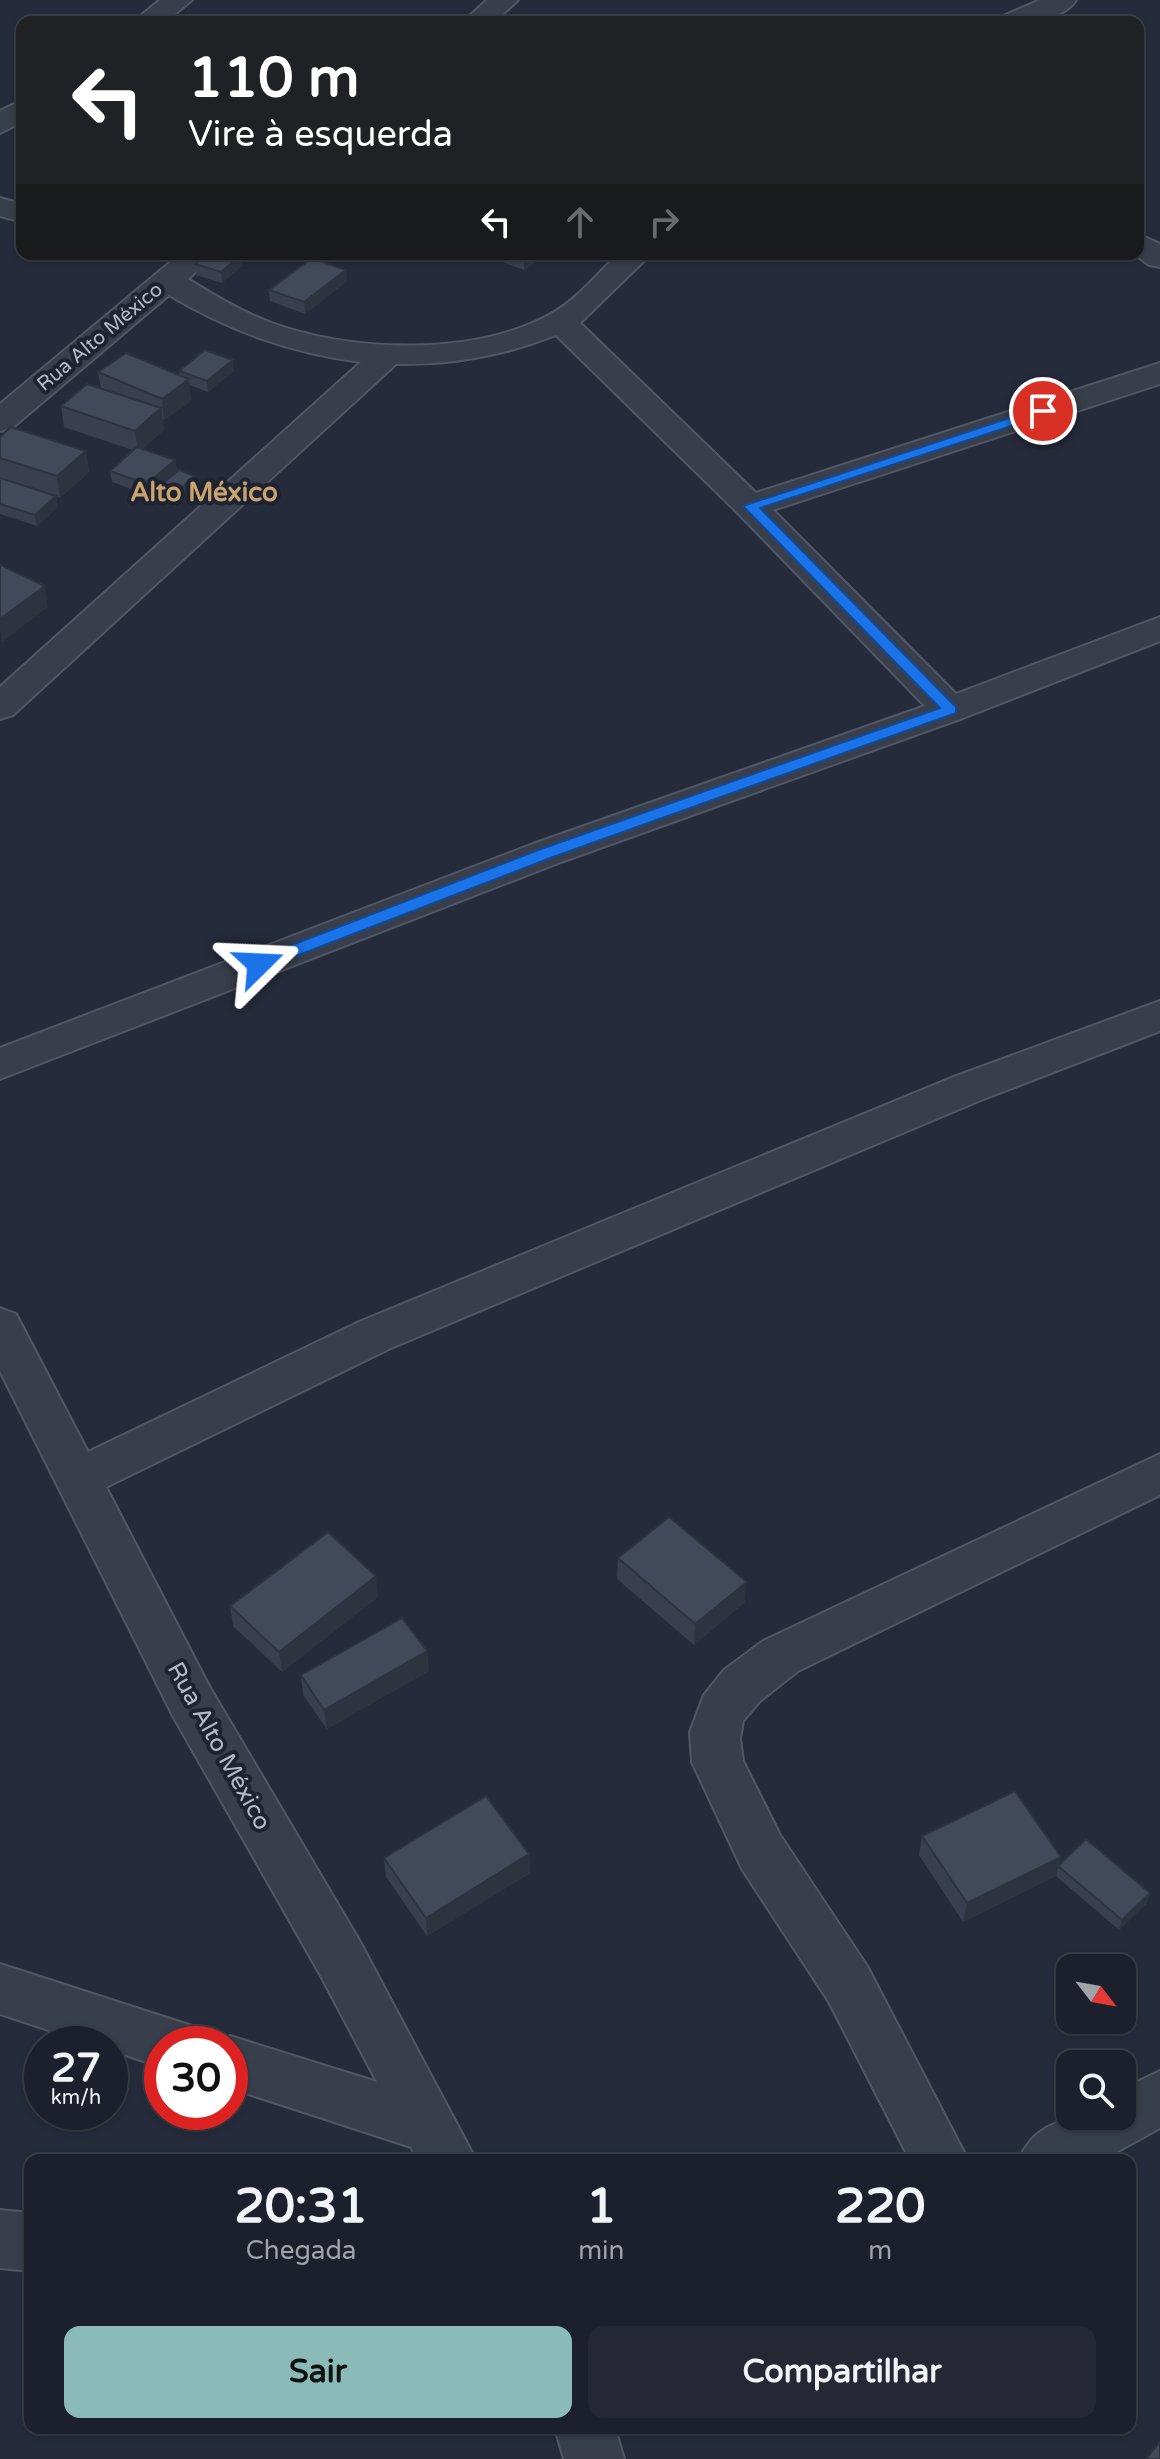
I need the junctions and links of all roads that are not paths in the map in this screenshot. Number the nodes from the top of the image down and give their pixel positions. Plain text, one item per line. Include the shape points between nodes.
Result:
1 (178, 0) edge
2 (504, 0) edge
3 (1062, 0) edge
4 (155, 16) edge
5 (484, 16) edge
6 (1026, 16) edge
7 (189, 260) edge
8 (629, 260) edge
9 (167, 280) junction
10 (561, 322) junction
11 (387, 355) junction
12 (1160, 373) edge
13 (0, 421) edge
14 (750, 506) junction
15 (1160, 628) edge
16 (0, 707) edge
17 (950, 710) junction
18 (1160, 1015) edge
19 (0, 1064) edge
20 (0, 1326) edge
21 (1160, 1473) edge
22 (77, 1479) junction
23 (0, 1989) edge
24 (144, 2035) edge
25 (248, 2069) edge
26 (1160, 2098) edge
27 (437, 2142) edge
28 (937, 2154) edge
29 (1058, 2154) edge
30 (0, 2239) edge
31 (24, 2241) edge
32 (587, 2434) edge
33 (594, 2459) edge

1 - 4 street
2 - 5 street
3 - 6 street
7 - 9 street, Rua Alto México
8 - 10 street
9 - 11 street via 259,329 316,347
9 - 13 street, Rua Alto México
10 - 11 street via 505,342
10 - 14 street
11 - 16 street
12 - 14 street
14 - 17 street
15 - 17 street
17 - 19 street via 547,853
18 - 22 street via 966,1089 375,1335
20 - 22 street, Rua Alto México
21 - 28 street via 780,1656 736,1692 715,1726 718,1762 761,1852 848,1984
22 - 27 street, Rua Alto México via 191,1701 340,1958
23 - 24 street
25 - 27 street
26 - 29 street
30 - 31 street
32 - 33 street

